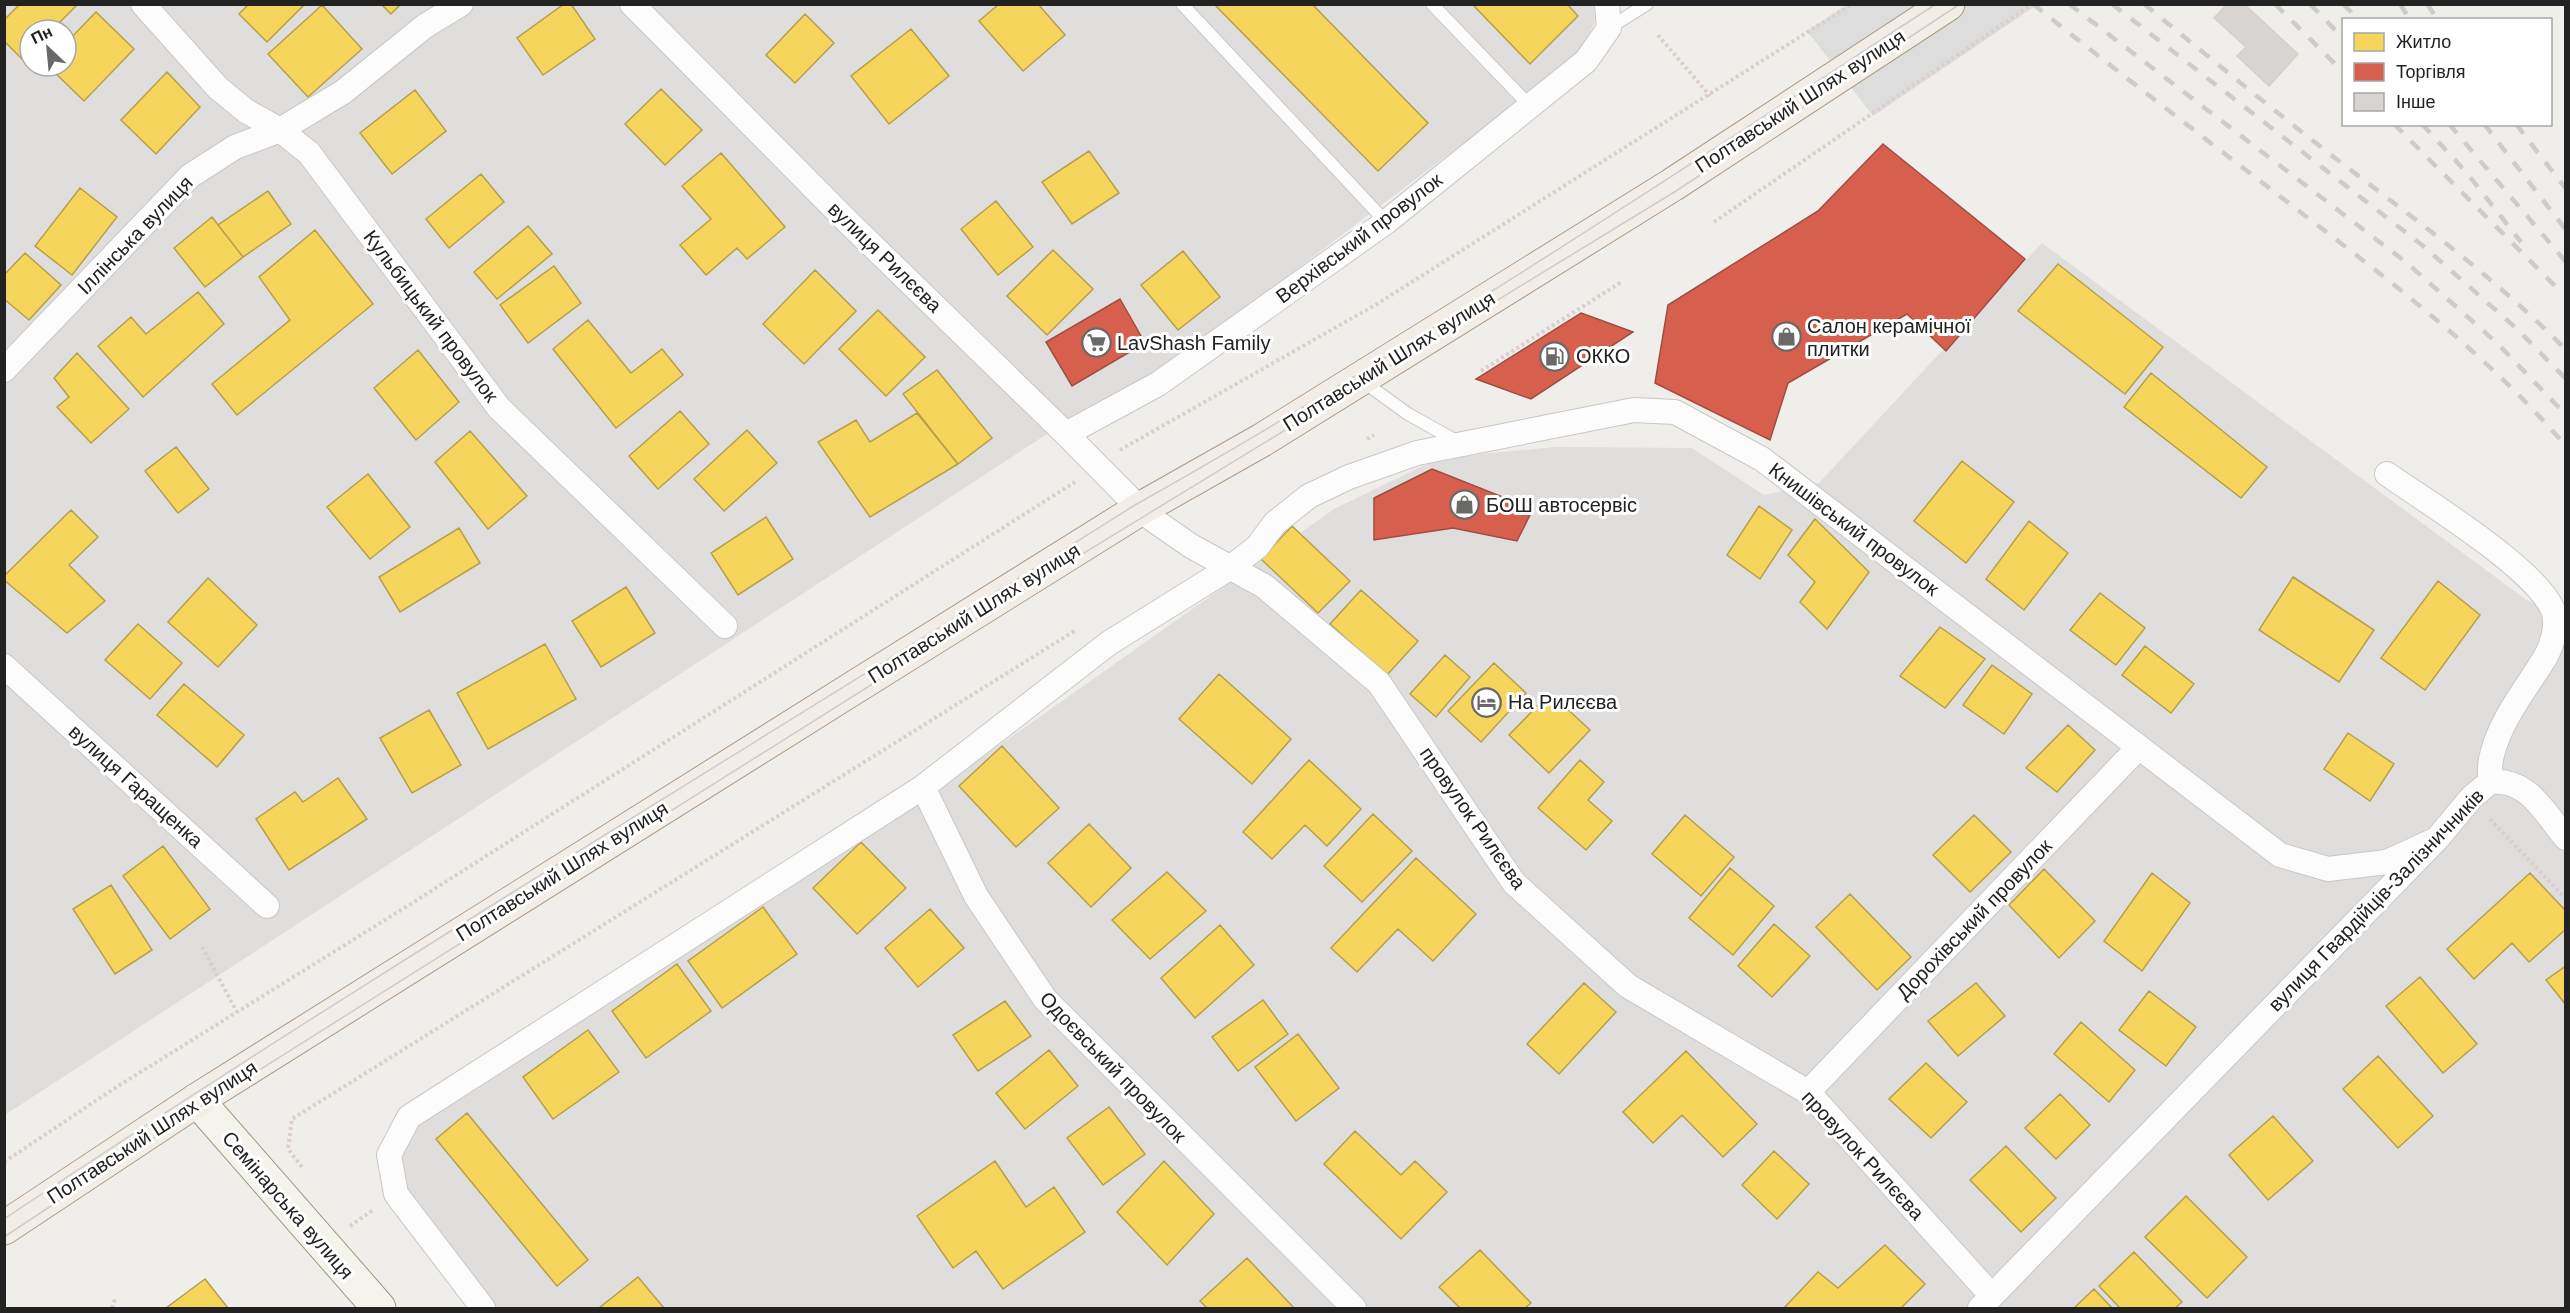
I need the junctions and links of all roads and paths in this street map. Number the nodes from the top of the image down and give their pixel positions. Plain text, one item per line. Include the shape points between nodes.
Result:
1 (143, 4) edge
2 (461, 4) edge
3 (632, 4) edge
4 (1182, 4) edge
5 (1432, 4) edge
6 (1647, 4) edge
7 (1852, 4) edge
8 (1948, 4) edge
9 (2032, 4) edge
10 (1608, 16) edge
11 (1658, 35) dead end
12 (1710, 96) junction
13 (1530, 106) junction
14 (280, 130) junction
15 (1386, 222) junction
16 (1714, 222) dead end
17 (1623, 281) dead end
18 (4, 370) edge
19 (1481, 371) dead end
20 (1359, 379) junction
21 (1066, 434) junction
22 (1461, 443) junction
23 (1096, 464) junction
24 (2387, 474) dead end
25 (1140, 509) junction
26 (1231, 567) junction
27 (1084, 625) dead end
28 (725, 626) dead end
29 (4, 666) edge
30 (2139, 747) junction
31 (2490, 782) junction
32 (923, 787) junction
33 (2471, 798) junction
34 (2565, 837) edge
35 (2437, 839) junction
36 (2565, 899) edge
37 (267, 906) dead end
38 (202, 947) dead end
39 (237, 1012) junction
40 (1808, 1092) junction
41 (197, 1100) junction
42 (4, 1161) edge
43 (308, 1175) dead end
44 (342, 1218) dead end
45 (349, 1227) dead end
46 (4, 1228) edge
47 (115, 1299) dead end
48 (1986, 1302) edge
49 (112, 1308) edge
50 (378, 1308) edge
51 (483, 1308) edge
52 (1354, 1308) edge

1 - 14 street, Кульбицький провулок via 218,88 246,111
2 - 14 street, Іллінська вулиця via 424,26 343,92
3 - 21 street, вулиця Рилєєва
4 - 15 lane
5 - 13 lane
6 - 10 lane
7 - 12 path
8 - 20 main road, Полтавський Шлях вулиця via 1672,185
9 - 16 path
10 - 13 street, Верхівський провулок via 1586,61
11 - 12 path
12 - 23 path via 1377,304
13 - 15 street, Верхівський провулок
14 - 18 street, Іллінська вулиця via 235,147 190,176
14 - 28 street, Кульбицький провулок via 309,153 499,408
15 - 21 street, Верхівський провулок via 1158,384
17 - 19 path
20 - 22 lane via 1408,414
20 - 25 main road, Полтавський Шлях вулиця
21 - 23 street, вулиця Рилєєва
22 - 26 street, Книшівський провулок via 1417,453 1308,496
22 - 30 street, Книшівський провулок via 1634,410 1675,412 1762,459
23 - 25 street, вулиця Рилєєва
23 - 39 path via 1061,491
24 - 31 street, вулиця Гвардійців-Залізничників via 2501,554 2541,590 2554,609 2555,631 2547,654 2501,730 2491,756
25 - 26 street, провулок Рилєєва via 1191,546
25 - 41 main road, Полтавський Шлях вулиця
26 - 32 street, Книшівський провулок via 1109,644
26 - 40 street, провулок Рилєєва via 1264,586 1379,683 1514,883 1628,986
27 - 43 path via 292,1119 288,1149
29 - 37 street, вулиця Гаращенка
30 - 35 street, Книшівський провулок via 2280,855 2328,869 2387,862
30 - 40 street, Дорохівський провулок
31 - 33 street, вулиця Гвардійців-Залізничників
31 - 34 street via 2505,780 2519,785
32 - 51 street, Книшівський провулок via 409,1117 389,1155 396,1194
32 - 52 street, Одоєвський провулок via 976,896 1045,999
33 - 35 street, вулиця Гвардійців-Залізничників
33 - 36 path
35 - 48 street, вулиця Гвардійців-Залізничників
38 - 39 path
39 - 42 path
40 - 48 street, провулок Рилєєва
41 - 46 main road, Полтавський Шлях вулиця
41 - 50 main road, Семінарська вулиця
44 - 45 path
47 - 49 path

